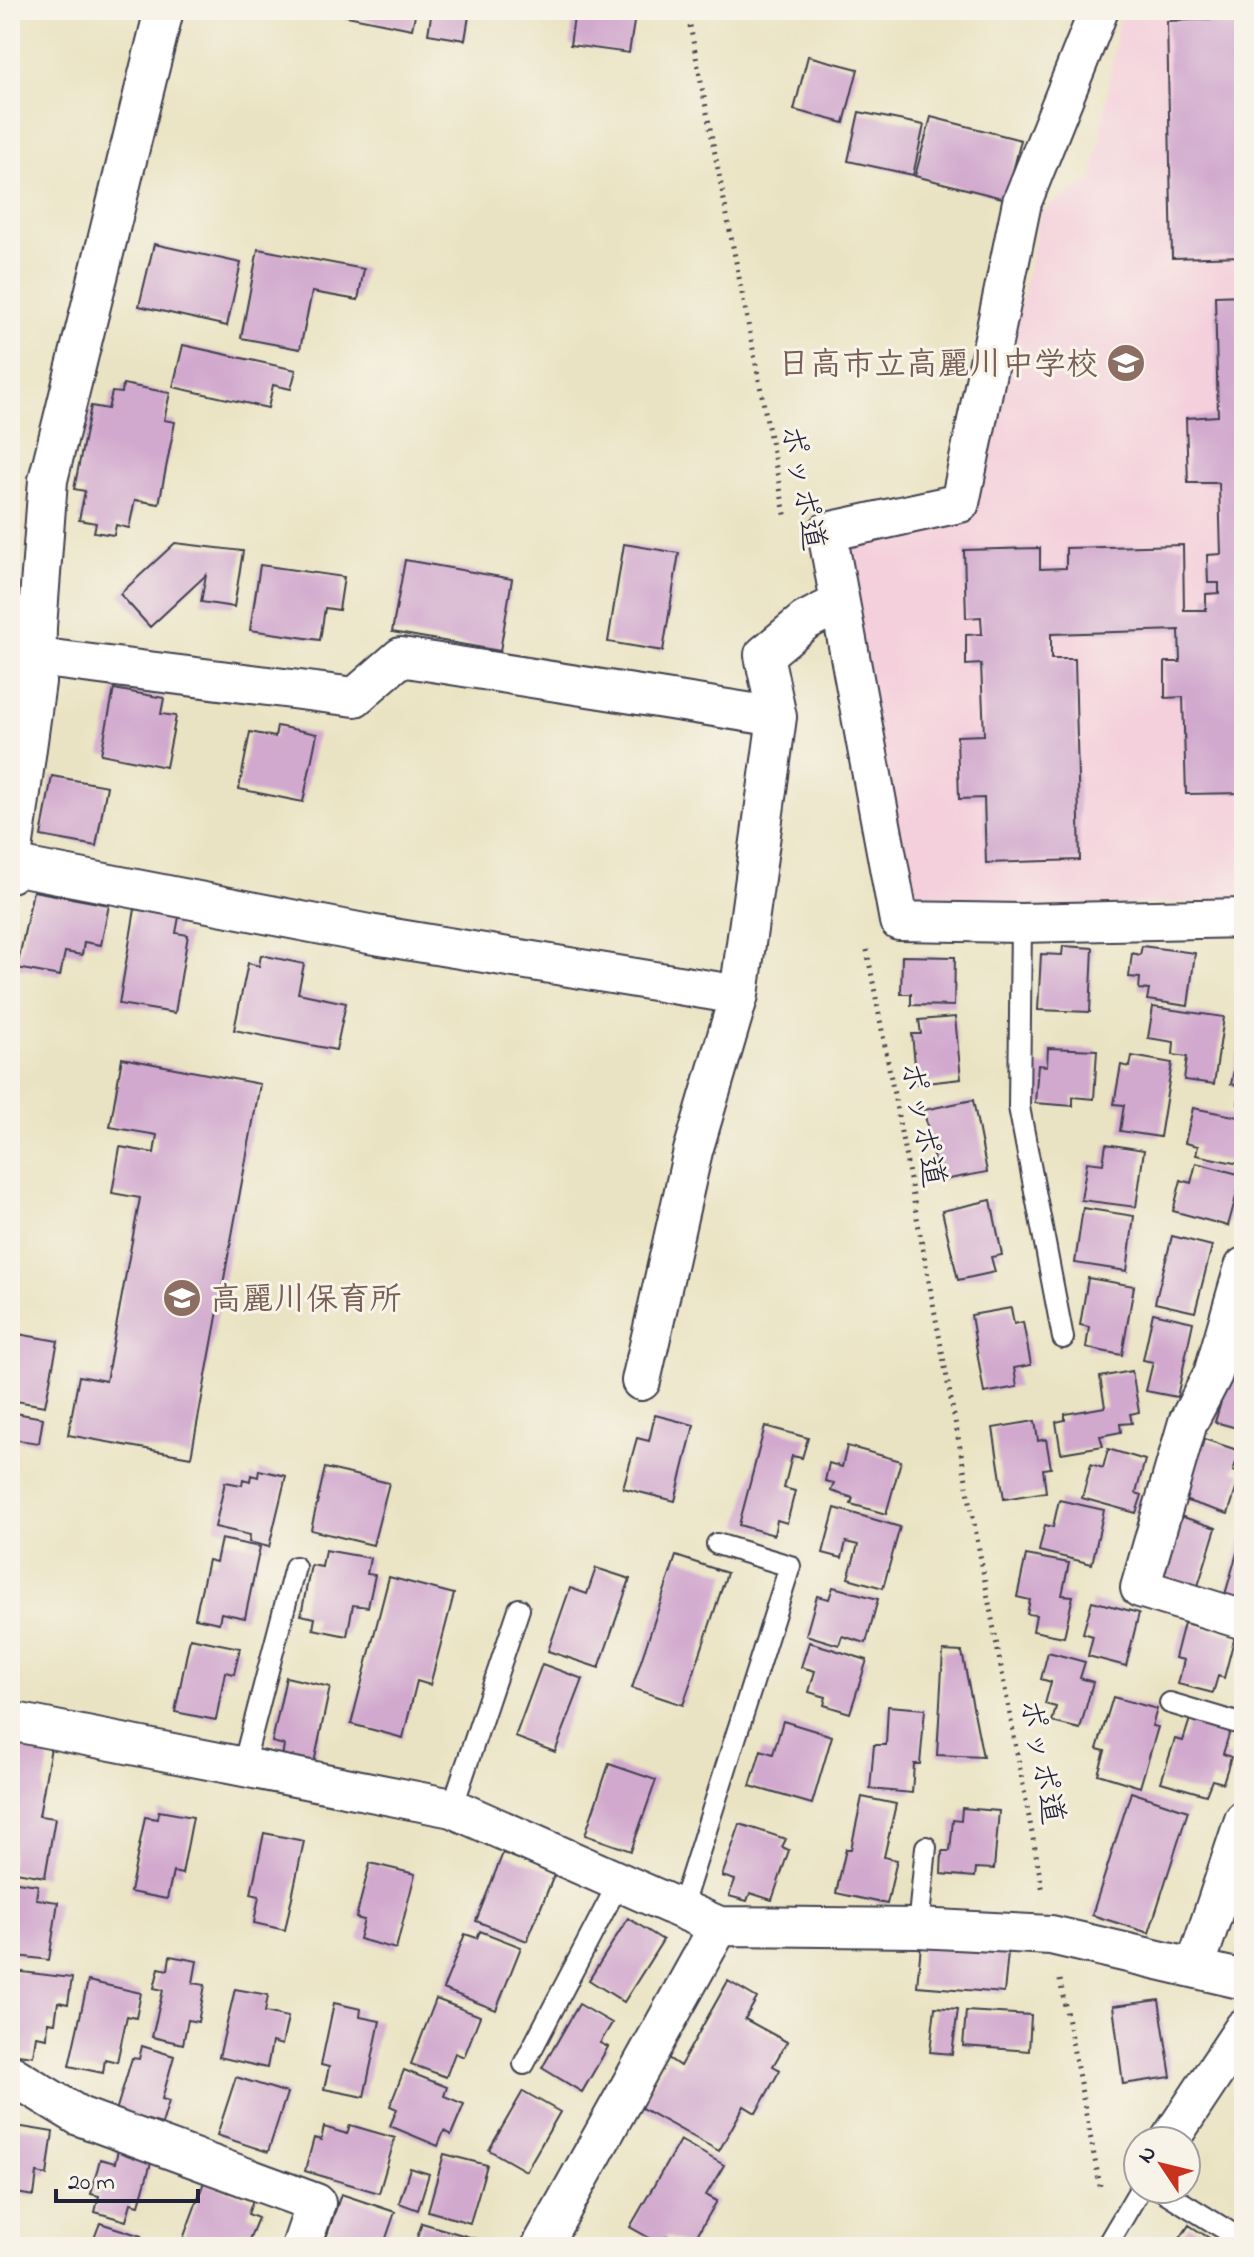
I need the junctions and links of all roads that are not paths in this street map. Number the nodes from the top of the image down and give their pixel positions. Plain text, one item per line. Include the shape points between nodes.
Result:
1 (164, 10) edge
2 (1099, 10) edge
3 (840, 603) junction
4 (27, 680) edge
5 (777, 717) junction
6 (11, 869) edge
7 (1244, 918) edge
8 (1021, 923) junction
9 (739, 995) junction
10 (1244, 1267) edge
11 (1063, 1338) dead end
12 (641, 1381) dead end
13 (717, 1544) dead end
14 (295, 1567) dead end
15 (519, 1609) dead end
16 (1244, 1620) edge
17 (1170, 1703) dead end
18 (10, 1721) edge
19 (1244, 1725) edge
20 (243, 1766) junction
21 (452, 1808) junction
22 (1244, 1820) edge
23 (926, 1847) dead end
24 (619, 1882) junction
25 (681, 1909) junction
26 (719, 1926) junction
27 (918, 1928) junction
28 (1195, 1968) junction
29 (1244, 1980) edge
30 (1244, 2028) edge
31 (524, 2064) dead end
32 (10, 2074) edge
33 (1180, 2125) edge
34 (1130, 2205) edge
35 (1186, 2205) edge
36 (1244, 2241) edge
37 (1108, 2242) edge
38 (301, 2247) edge
39 (541, 2247) edge

1 - 4 street via 48,480
2 - 3 street via 1022,202 960,503 827,532
3 - 5 street via 805,621 764,655
3 - 8 street via 899,921
4 - 5 street via 355,697 401,657
4 - 6 street
5 - 9 street
6 - 9 street
7 - 8 street
8 - 11 lane via 1019,1107
9 - 12 street via 693,1151
10 - 16 street via 1213,1374 1188,1422 1140,1588
13 - 25 lane via 790,1566
14 - 20 lane
15 - 21 lane
17 - 19 lane
18 - 20 street
20 - 21 street
21 - 24 street
22 - 28 street
23 - 27 lane
24 - 25 street
24 - 31 lane
25 - 26 street
26 - 27 street
26 - 39 street
27 - 28 street via 1051,1935
28 - 29 street
30 - 33 street
32 - 38 street via 79,2116 316,2203
34 - 37 lane
35 - 36 lane

